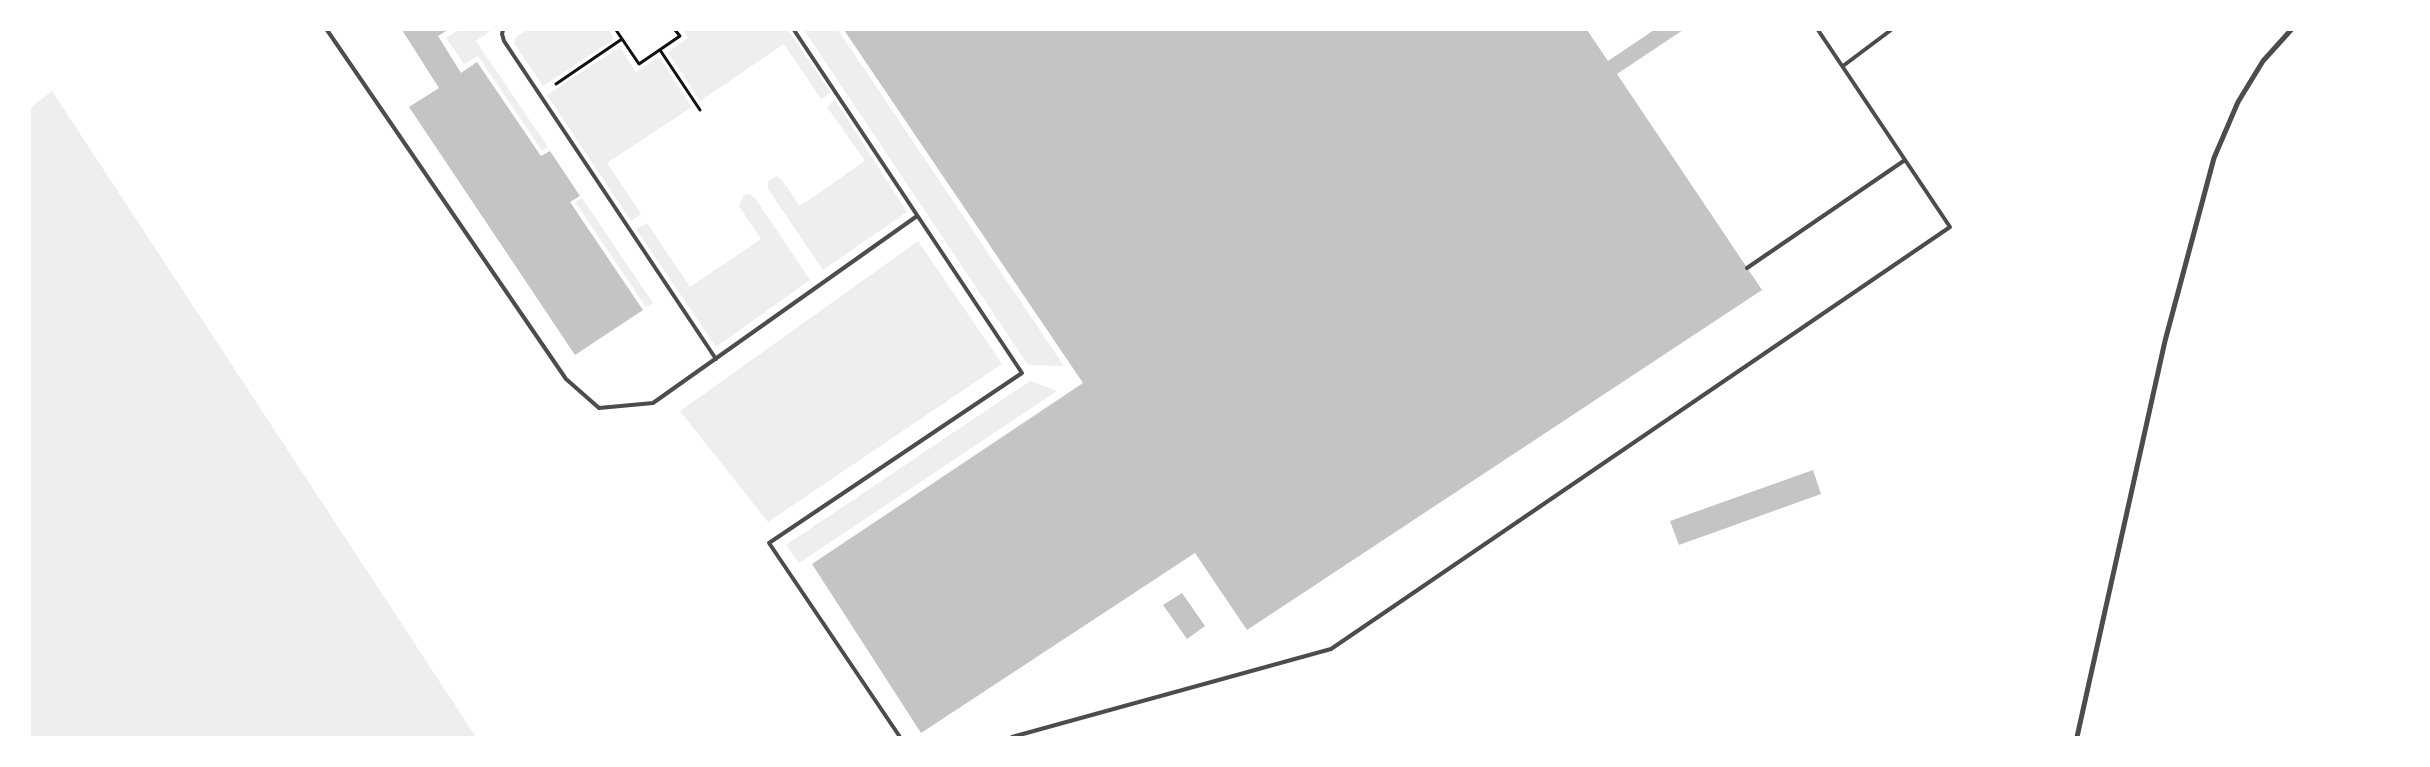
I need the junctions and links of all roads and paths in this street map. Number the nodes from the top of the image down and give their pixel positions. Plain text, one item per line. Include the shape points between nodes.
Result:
1 (327, 30) edge
2 (503, 30) edge
3 (616, 30) edge
4 (675, 30) edge
5 (794, 30) edge
6 (1818, 30) edge
7 (1891, 30) edge
8 (2291, 30) edge
9 (622, 39) junction
10 (660, 49) junction
11 (1843, 66) junction
12 (540, 95) junction
13 (700, 110) dead end
14 (1905, 160) junction
15 (917, 216) junction
16 (1747, 268) dead end
17 (716, 359) junction
18 (900, 737) edge
19 (1012, 737) edge
20 (2077, 737) edge

1 - 17 lane via 566,379 599,408 652,403
2 - 12 lane via 504,41
3 - 9 path
4 - 10 path via 680,36
5 - 15 lane
6 - 11 lane
7 - 11 lane
8 - 20 street via 2258,70 2238,102 2214,158 2165,341
9 - 10 path via 639,64
9 - 12 path
10 - 13 path
11 - 14 lane
12 - 17 lane
14 - 16 lane
14 - 19 lane via 1950,227 1331,649
15 - 17 lane
15 - 18 lane via 1022,373 769,543

